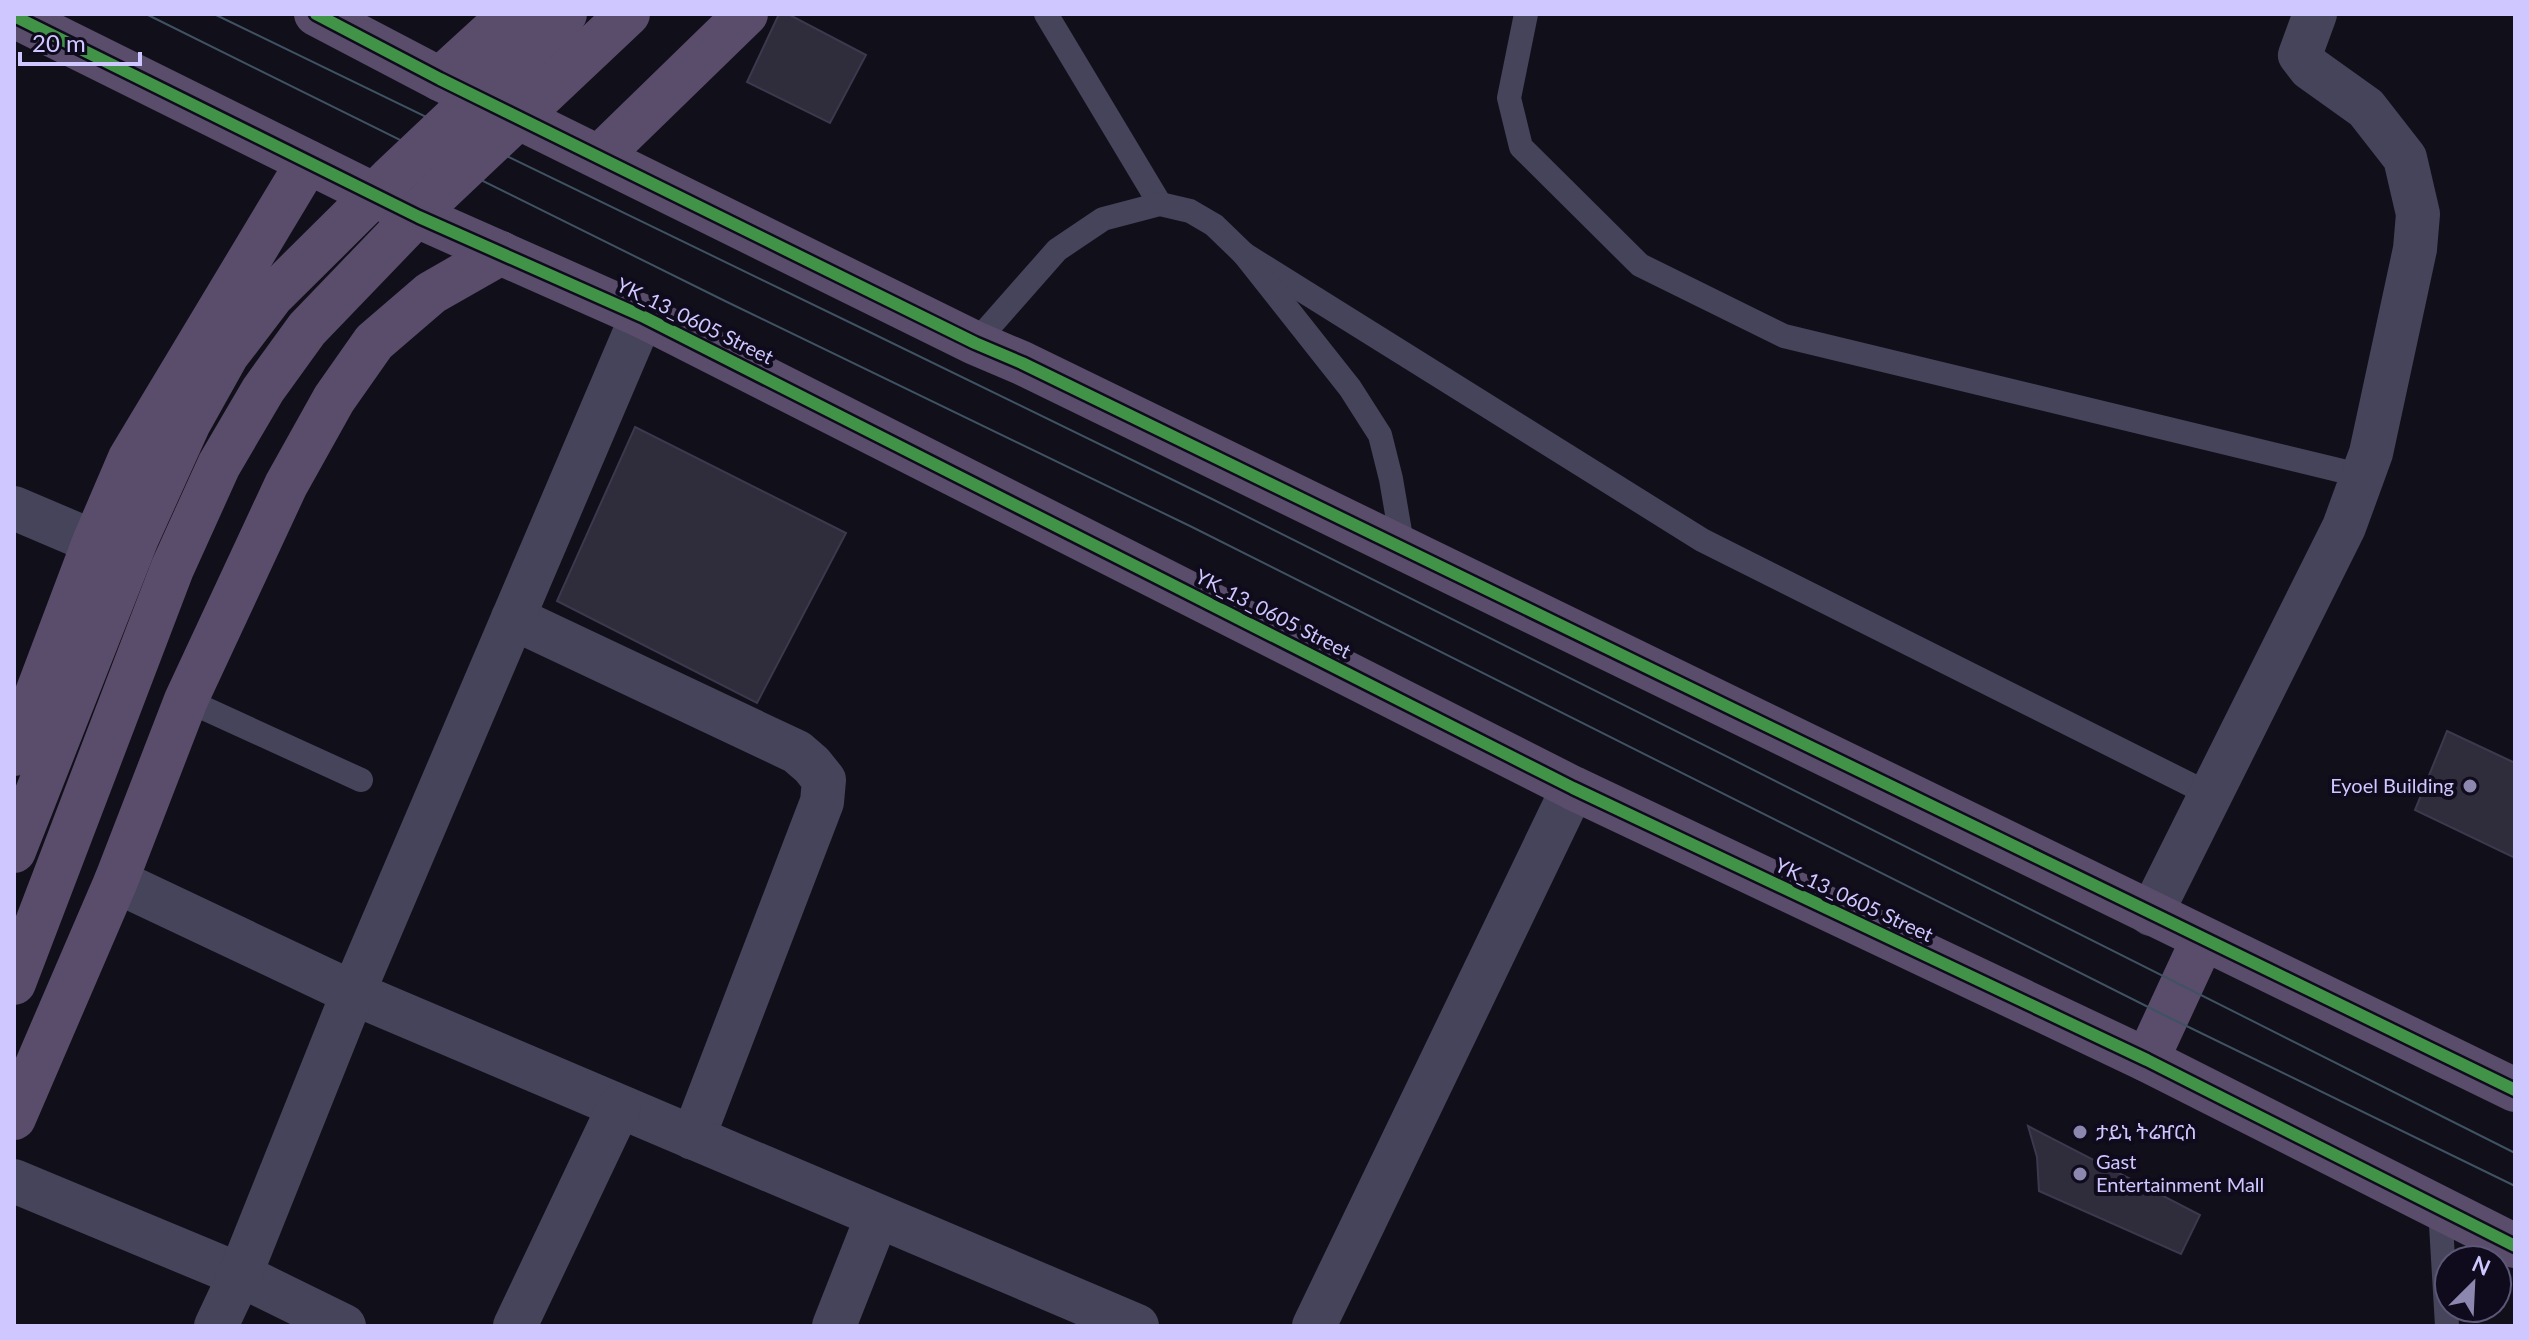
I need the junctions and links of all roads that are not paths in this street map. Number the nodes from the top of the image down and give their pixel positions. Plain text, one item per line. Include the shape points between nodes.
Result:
1 (316, 14) edge
2 (511, 14) edge
3 (565, 14) edge
4 (628, 14) edge
5 (746, 14) edge
6 (1046, 14) edge
7 (1526, 14) edge
8 (2315, 14) edge
9 (14, 16) edge
10 (440, 79) junction
11 (599, 157) junction
12 (308, 162) junction
13 (1160, 204) junction
14 (501, 253) junction
15 (1244, 254) junction
16 (642, 316) junction
17 (975, 343) junction
18 (2363, 476) junction
19 (14, 508) edge
20 (94, 542) junction
21 (1403, 549) junction
22 (513, 618) junction
23 (186, 700) junction
24 (16, 743) edge
25 (361, 780) dead end
26 (1573, 788) junction
27 (2211, 795) junction
28 (14, 851) edge
29 (116, 881) junction
30 (2151, 914) junction
31 (2203, 939) junction
32 (14, 983) edge
33 (353, 993) junction
34 (2147, 1060) junction
35 (2515, 1090) edge
36 (619, 1107) junction
37 (14, 1118) edge
38 (693, 1138) junction
39 (14, 1181) edge
40 (2440, 1208) junction
41 (877, 1217) junction
42 (2515, 1246) edge
43 (240, 1275) junction
44 (216, 1326) edge
45 (344, 1326) edge
46 (515, 1326) edge
47 (834, 1326) edge
48 (1137, 1326) edge
49 (1314, 1326) edge
50 (2447, 1326) edge

1 - 10 main road
2 - 10 main road
3 - 28 main road, bridge via 272,296 227,355 189,423 137,538
4 - 32 main road, bridge via 412,220 307,329 263,390 219,465 172,569
5 - 11 main road
6 - 13 lane
7 - 18 lane via 1509,98 1521,147 1640,265 1784,336
8 - 18 street via 2300,55 2366,108 2389,134 2405,158 2418,214 2415,249
9 - 12 main road, YK_13_0605 Street
10 - 11 main road
11 - 17 main road
12 - 14 main road, YK_13_0605 Street
12 - 20 main road via 130,458
13 - 15 lane via 1190,211 1214,225
13 - 17 lane via 1103,219 1057,250
14 - 16 main road, YK_13_0605 Street
14 - 23 main road via 431,293 374,342 334,399 286,485
15 - 21 lane via 1350,388 1380,435
15 - 27 lane via 1702,540
16 - 22 street
16 - 26 main road, YK_13_0605 Street
17 - 21 main road
18 - 27 street via 2344,527
19 - 20 street
20 - 24 main road
21 - 30 main road
22 - 33 street
22 - 38 street via 797,752 824,780 822,802
23 - 25 lane
23 - 29 main road
26 - 34 main road, YK_13_0605 Street
26 - 49 street
27 - 30 street
29 - 33 street
29 - 37 main road
30 - 31 main road
31 - 34 main road
31 - 35 main road
33 - 36 street
33 - 43 street
34 - 40 main road, YK_13_0605 Street
36 - 38 street
36 - 46 street
38 - 41 street
39 - 43 street
40 - 42 main road, YK_13_0605 Street
40 - 50 lane
41 - 47 street
41 - 48 street
43 - 44 street
43 - 45 street

